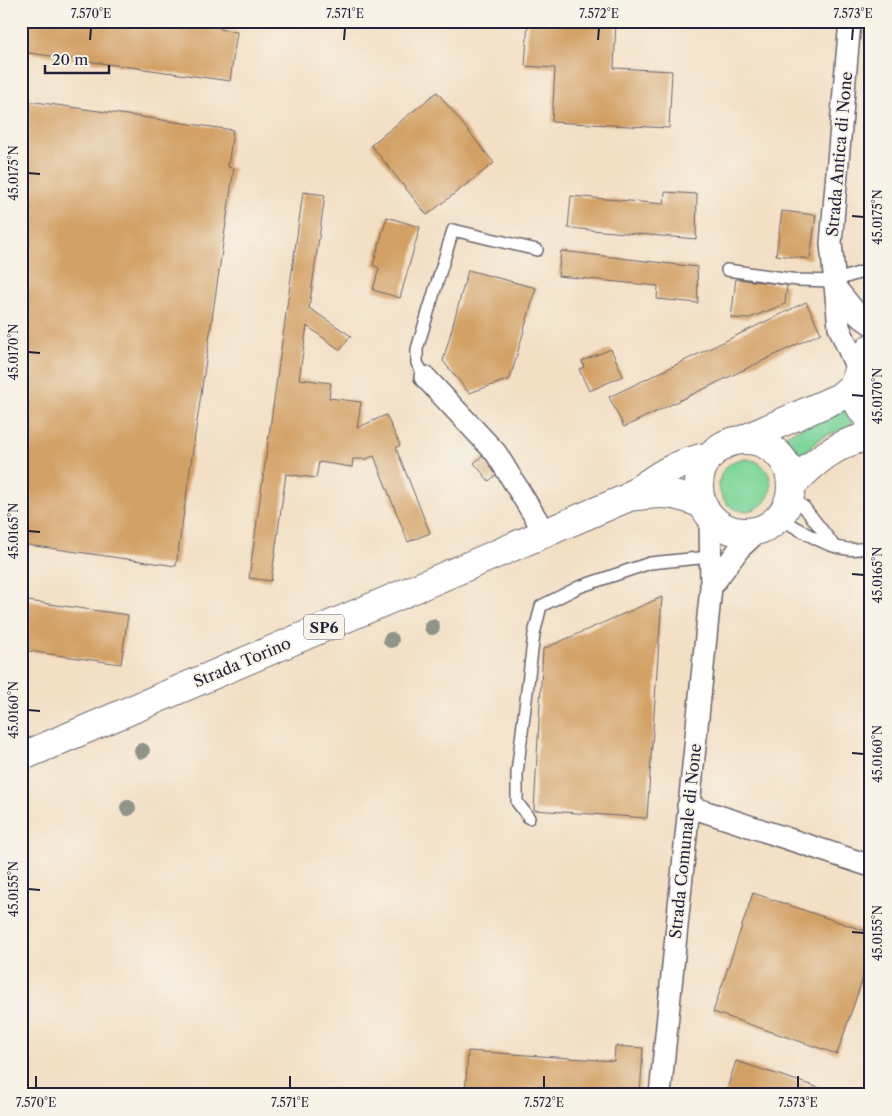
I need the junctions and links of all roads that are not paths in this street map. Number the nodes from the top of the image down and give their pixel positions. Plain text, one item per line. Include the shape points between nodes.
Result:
1 (850, 21) edge
2 (537, 250) dead end
3 (871, 269) edge
4 (727, 270) dead end
5 (835, 284) junction
6 (871, 324) edge
7 (861, 367) edge
8 (425, 377) joint
9 (871, 420) edge
10 (871, 436) edge
11 (742, 440) junction
12 (710, 456) junction
13 (627, 498) junction
14 (780, 508) junction
15 (706, 511) junction
16 (545, 533) junction
17 (871, 546) edge
18 (835, 547) junction
19 (709, 557) junction
20 (711, 587) junction
21 (21, 757) edge
22 (688, 806) junction
23 (528, 818) dead end
24 (871, 866) edge
25 (660, 1095) edge

1 - 5 street, Strada Antica di None via 831,243
2 - 8 lane via 453,230 417,349 417,363
3 - 5 lane
4 - 5 lane
5 - 6 street via 858,315
5 - 7 street, Strada Antica di None via 839,327
7 - 9 main road via 857,401
7 - 11 main road via 840,397
8 - 16 street via 496,453
10 - 14 main road via 835,448 810,466
11 - 12 main road via 719,448
11 - 14 main road via 754,441 776,452 790,473
12 - 13 main road, Strada Torino / SP6 via 687,460 661,473
12 - 15 main road via 699,479
13 - 15 main road, Strada Torino / SP6 via 665,493 686,498
13 - 16 main road, Strada Torino / SP6
14 - 15 main road via 732,531 720,526
14 - 18 lane
14 - 18 lane via 804,507
14 - 20 street via 739,549
15 - 19 street, Strada Comunale di None
16 - 21 main road, Strada Torino / SP6
17 - 18 lane via 851,550
19 - 20 street, Strada Comunale di None
19 - 23 lane via 650,563 580,587 541,606 534,634 517,773 517,802
20 - 22 street, Strada Comunale di None
22 - 24 street
22 - 25 street, Strada Comunale di None

